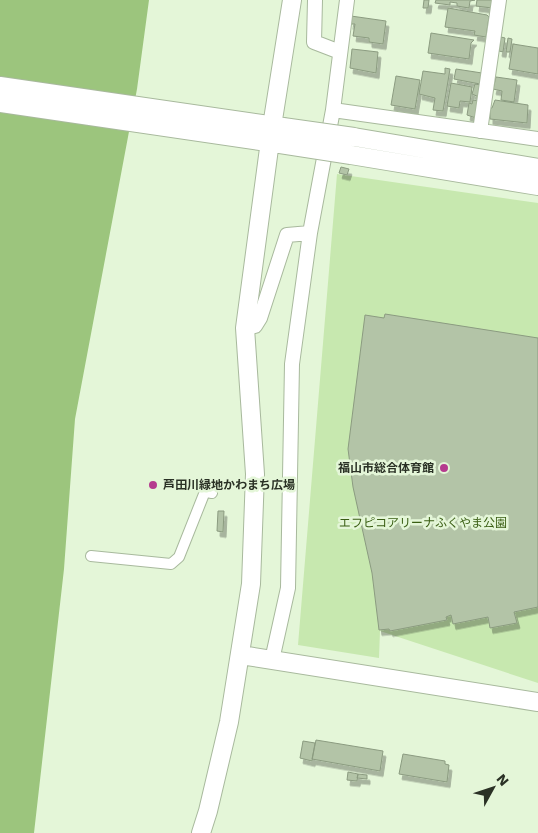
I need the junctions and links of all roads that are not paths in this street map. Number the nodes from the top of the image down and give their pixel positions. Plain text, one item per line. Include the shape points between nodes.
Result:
1 (292, 0) edge
2 (316, 0) edge
3 (347, 0) edge
4 (499, 0) edge
5 (340, 52) junction
6 (0, 86) edge
7 (0, 103) edge
8 (333, 110) junction
9 (480, 131) junction
10 (269, 134) junction
11 (538, 139) edge
12 (538, 168) edge
13 (538, 186) edge
14 (310, 233) junction
15 (245, 328) junction
16 (212, 493) dead end
17 (91, 556) dead end
18 (241, 655) junction
19 (272, 660) junction
20 (538, 702) edge
21 (201, 833) edge

1 - 10 street
2 - 5 street via 314,42
3 - 5 street
4 - 9 street
5 - 8 street
6 - 10 street
7 - 10 street
8 - 9 street
8 - 14 street
9 - 11 street
10 - 12 street, bridge via 354,137
10 - 13 street, bridge via 351,155
10 - 15 street
14 - 15 street via 287,234 260,318 255,326
14 - 19 street via 292,364 288,588
15 - 18 street via 255,474 251,584
16 - 17 street via 204,494 178,557 171,564
18 - 19 street
18 - 21 street via 229,722
19 - 20 street

